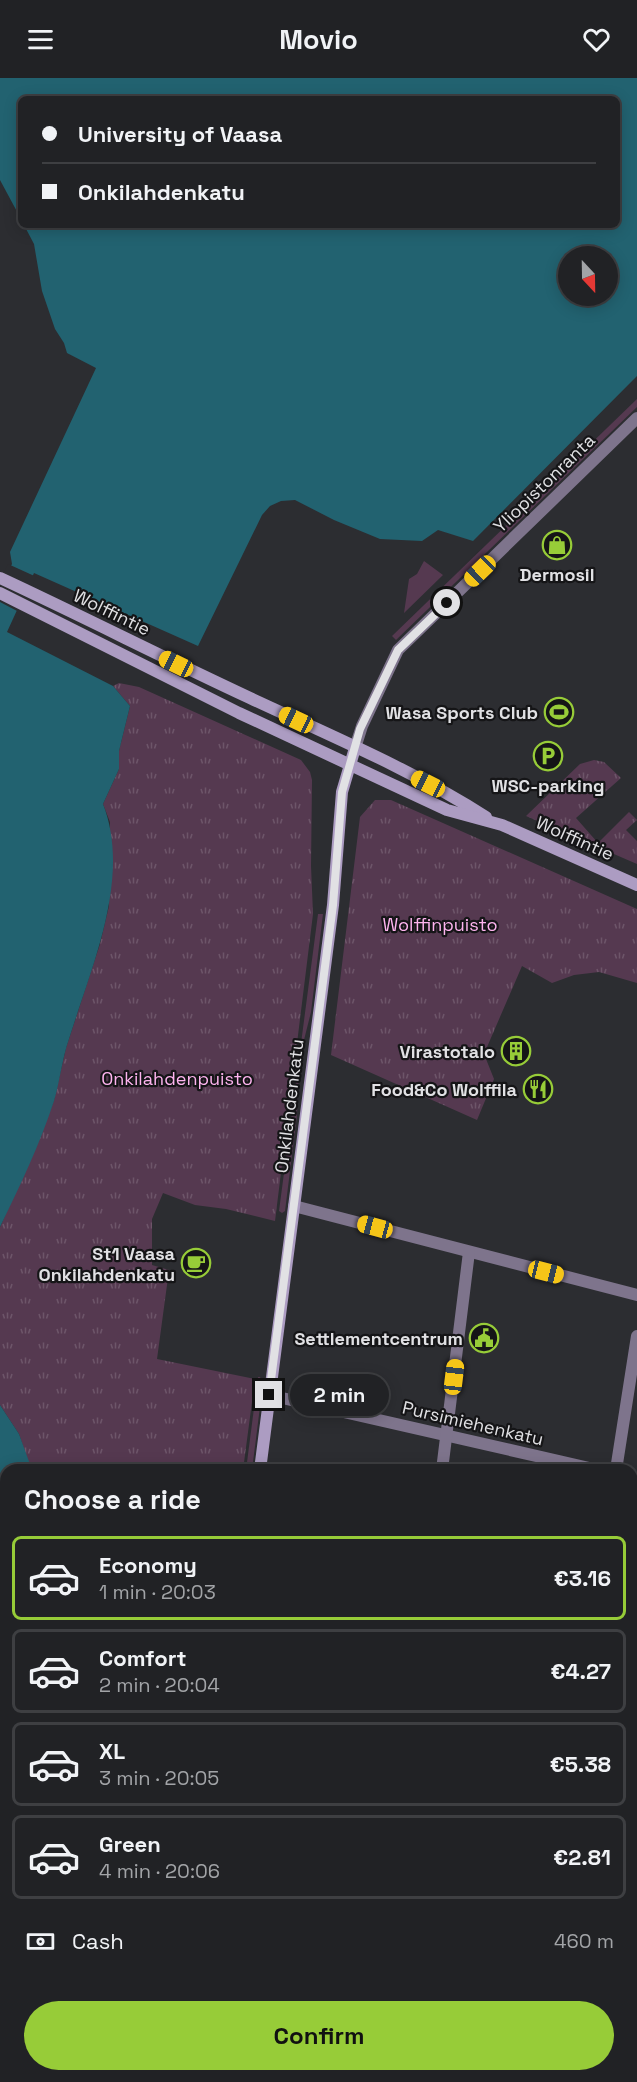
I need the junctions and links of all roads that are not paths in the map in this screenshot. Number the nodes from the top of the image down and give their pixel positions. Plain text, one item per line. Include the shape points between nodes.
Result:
1 (637, 418) edge
2 (0, 578) edge
3 (0, 593) edge
4 (355, 748) junction
5 (350, 765) junction
6 (498, 824) junction
7 (637, 885) edge
8 (294, 1206) junction
9 (469, 1252) junction
10 (637, 1295) edge
11 (637, 1336) edge
12 (269, 1395) junction
13 (447, 1435) junction
14 (261, 1464) edge
15 (443, 1464) edge
16 (572, 1464) edge
17 (617, 1464) edge

1 - 4 street, Yliopistonranta via 398,650
2 - 4 main road, Wolffintie
3 - 5 main road, Wolffintie
4 - 5 main road, Onkilahdenkatu
4 - 6 main road, Wolffintie via 465,803
5 - 6 main road, Wolffintie via 447,810
5 - 8 main road, Onkilahdenkatu via 342,792 333,905
6 - 7 main road, Wolffintie
8 - 9 street
8 - 12 main road, Onkilahdenkatu
9 - 10 street
9 - 13 street
11 - 17 street
12 - 13 street, Pursimiehenkatu
12 - 14 main road, Onkilahdenkatu
13 - 15 street
13 - 16 street, Pursimiehenkatu

